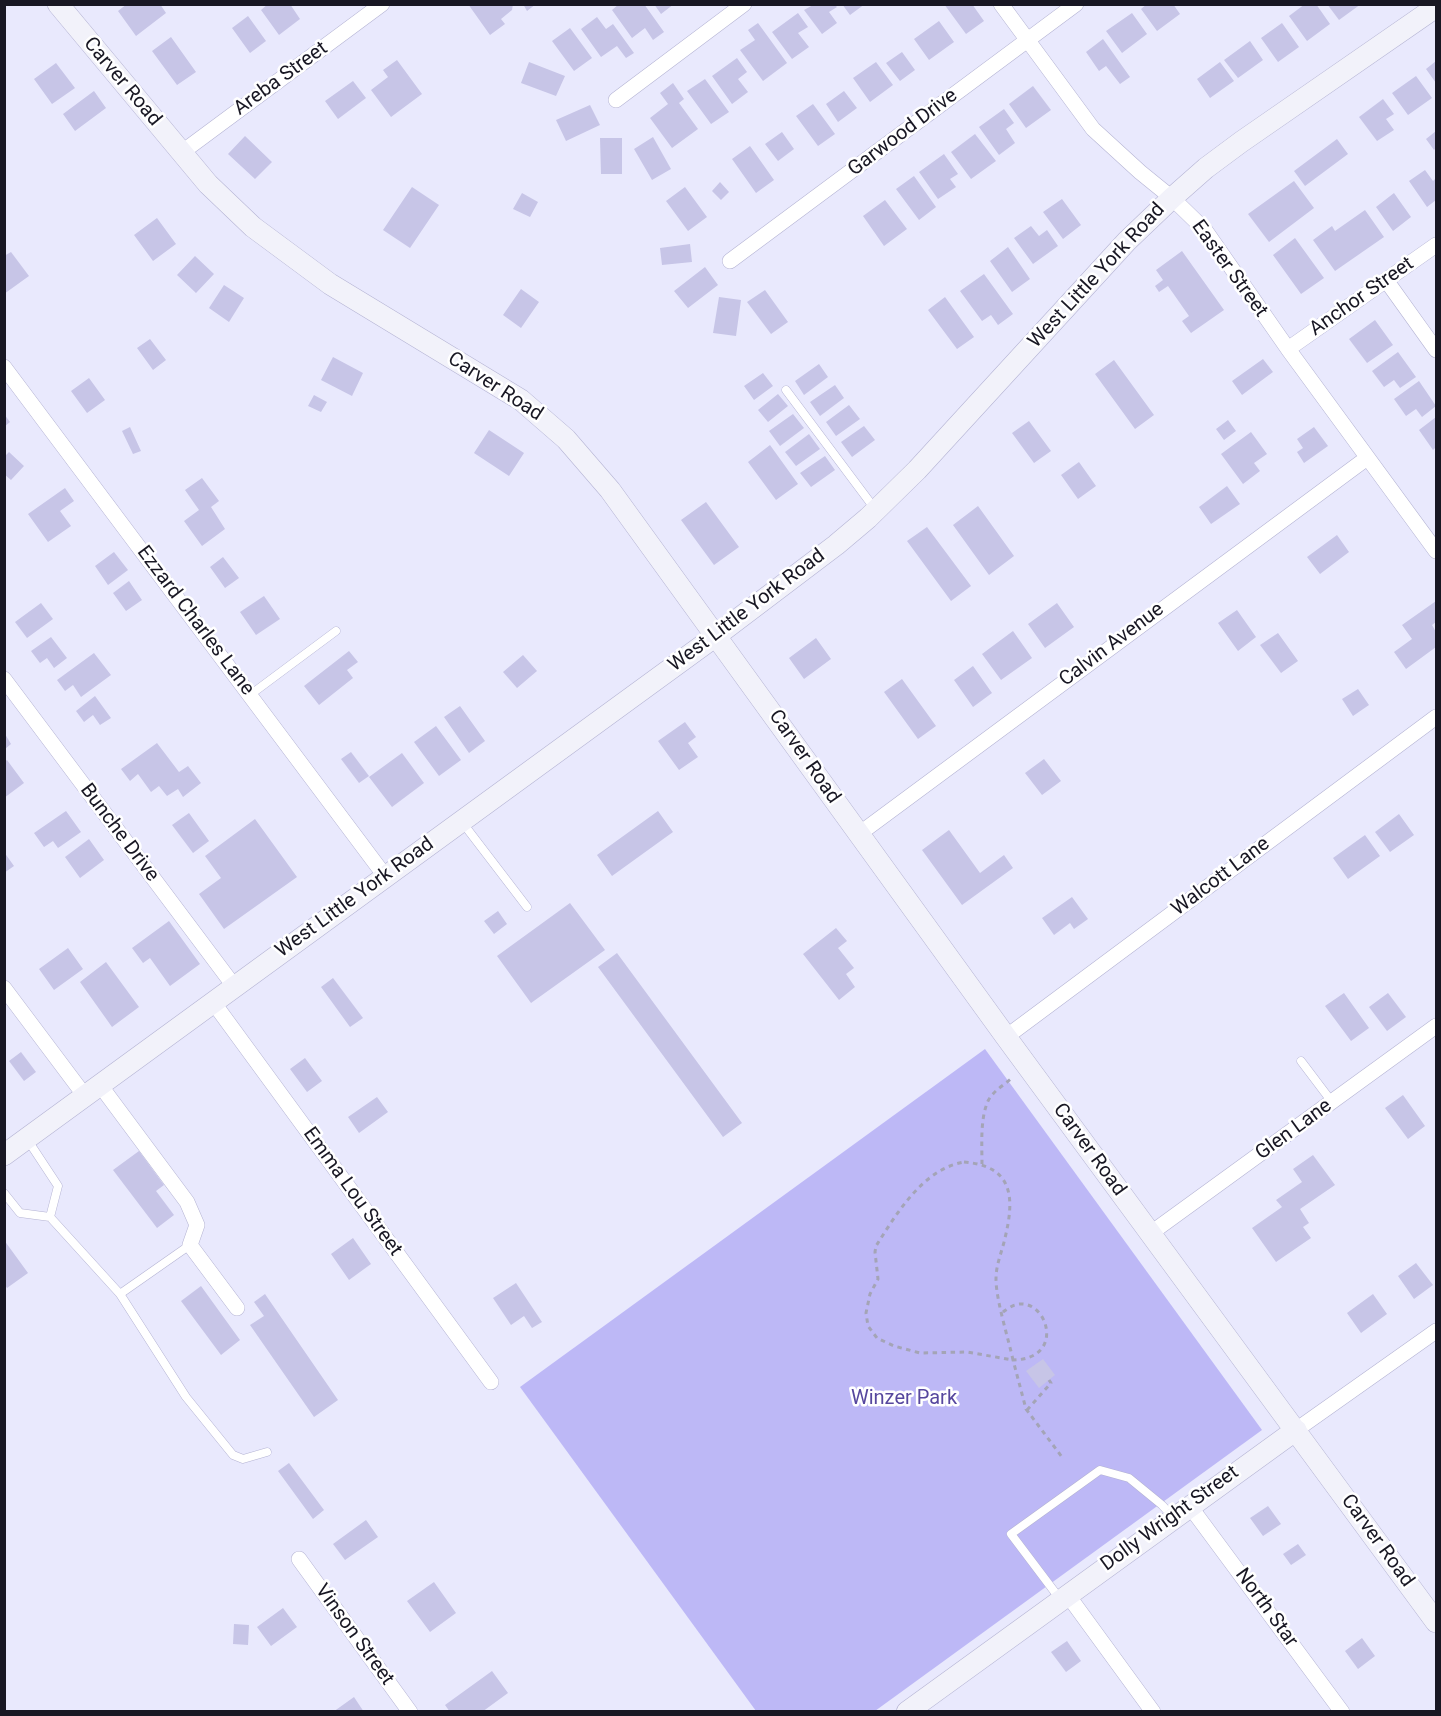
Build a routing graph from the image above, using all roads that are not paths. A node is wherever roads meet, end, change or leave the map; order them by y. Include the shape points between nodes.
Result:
1 (58, 4) edge
2 (382, 4) edge
3 (744, 4) edge
4 (1001, 4) edge
5 (1076, 4) edge
6 (1437, 7) edge
7 (1028, 40) junction
8 (616, 100) dead end
9 (181, 153) junction
10 (1172, 198) junction
11 (1437, 245) edge
12 (730, 261) dead end
13 (1386, 280) junction
14 (1288, 349) junction
15 (1437, 350) edge
16 (4, 367) edge
17 (786, 390) dead end
18 (1367, 458) junction
19 (876, 511) junction
20 (1437, 552) edge
21 (336, 631) dead end
22 (717, 635) junction
23 (4, 679) edge
24 (250, 694) junction
25 (1437, 717) edge
26 (461, 821) junction
27 (859, 834) junction
28 (385, 876) junction
29 (527, 907) dead end
30 (234, 986) junction
31 (4, 988) edge
32 (213, 1002) junction
33 (1437, 1026) edge
34 (1006, 1037) junction
35 (1301, 1061) dead end
36 (93, 1090) junction
37 (1332, 1102) junction
38 (27, 1139) junction
39 (4, 1155) edge
40 (4, 1193) edge
41 (50, 1217) junction
42 (1151, 1233) junction
43 (190, 1245) junction
44 (120, 1294) junction
45 (237, 1308) dead end
46 (1437, 1331) edge
47 (491, 1382) dead end
48 (1296, 1430) junction
49 (267, 1452) dead end
50 (1181, 1511) junction
51 (299, 1559) dead end
52 (1063, 1597) junction
53 (1437, 1622) edge
54 (410, 1712) edge
55 (907, 1712) edge
56 (1153, 1712) edge
57 (1342, 1712) edge

1 - 9 street, Carver Road
2 - 9 street, Areba Street
3 - 8 street
4 - 7 street, Easter Street
5 - 7 street, Garwood Drive
6 - 10 street, West Little York Road via 1206,168
7 - 10 street, Easter Street via 1093,129
7 - 12 street, Garwood Drive
9 - 22 street, Carver Road via 253,227 303,265 521,400 545,419 605,483
10 - 14 street, Easter Street via 1205,230
10 - 19 street, West Little York Road via 1127,241
11 - 13 street, Anchor Street
13 - 14 street, Anchor Street
13 - 15 street
14 - 18 street, Easter Street
16 - 24 street, Ezzard Charles Lane
17 - 19 lane
18 - 20 street, Easter Street
18 - 27 street, Calvin Avenue
19 - 22 street, West Little York Road
21 - 24 lane
22 - 26 street, West Little York Road
22 - 27 street, Carver Road
23 - 30 street, Bunche Drive
24 - 28 street, Ezzard Charles Lane
25 - 34 street, Walcott Lane
26 - 28 street, West Little York Road
26 - 29 lane
27 - 34 street, Carver Road
28 - 30 street, West Little York Road
30 - 32 street, West Little York Road
31 - 36 street
32 - 36 street, West Little York Road
32 - 47 street, Emma Lou Street
33 - 37 street, Glen Lane
34 - 42 street, Carver Road
35 - 37 lane
36 - 38 street, West Little York Road
36 - 43 street via 187,1202 197,1225
37 - 42 street, Glen Lane
38 - 39 street, West Little York Road
38 - 41 lane via 58,1186
40 - 41 lane via 20,1213
41 - 44 lane
42 - 48 street, Carver Road
43 - 44 lane
43 - 45 street
44 - 49 lane via 186,1397 233,1455 243,1459
46 - 48 street, Dolly Wright Street
48 - 50 street, Dolly Wright Street
48 - 53 street, Carver Road
50 - 52 street, Dolly Wright Street
50 - 52 lane via 1162,1505 1129,1478 1100,1470 1011,1534
50 - 57 street, North Star
51 - 54 street, Vinson Street
52 - 55 street, Dolly Wright Street
52 - 56 street

